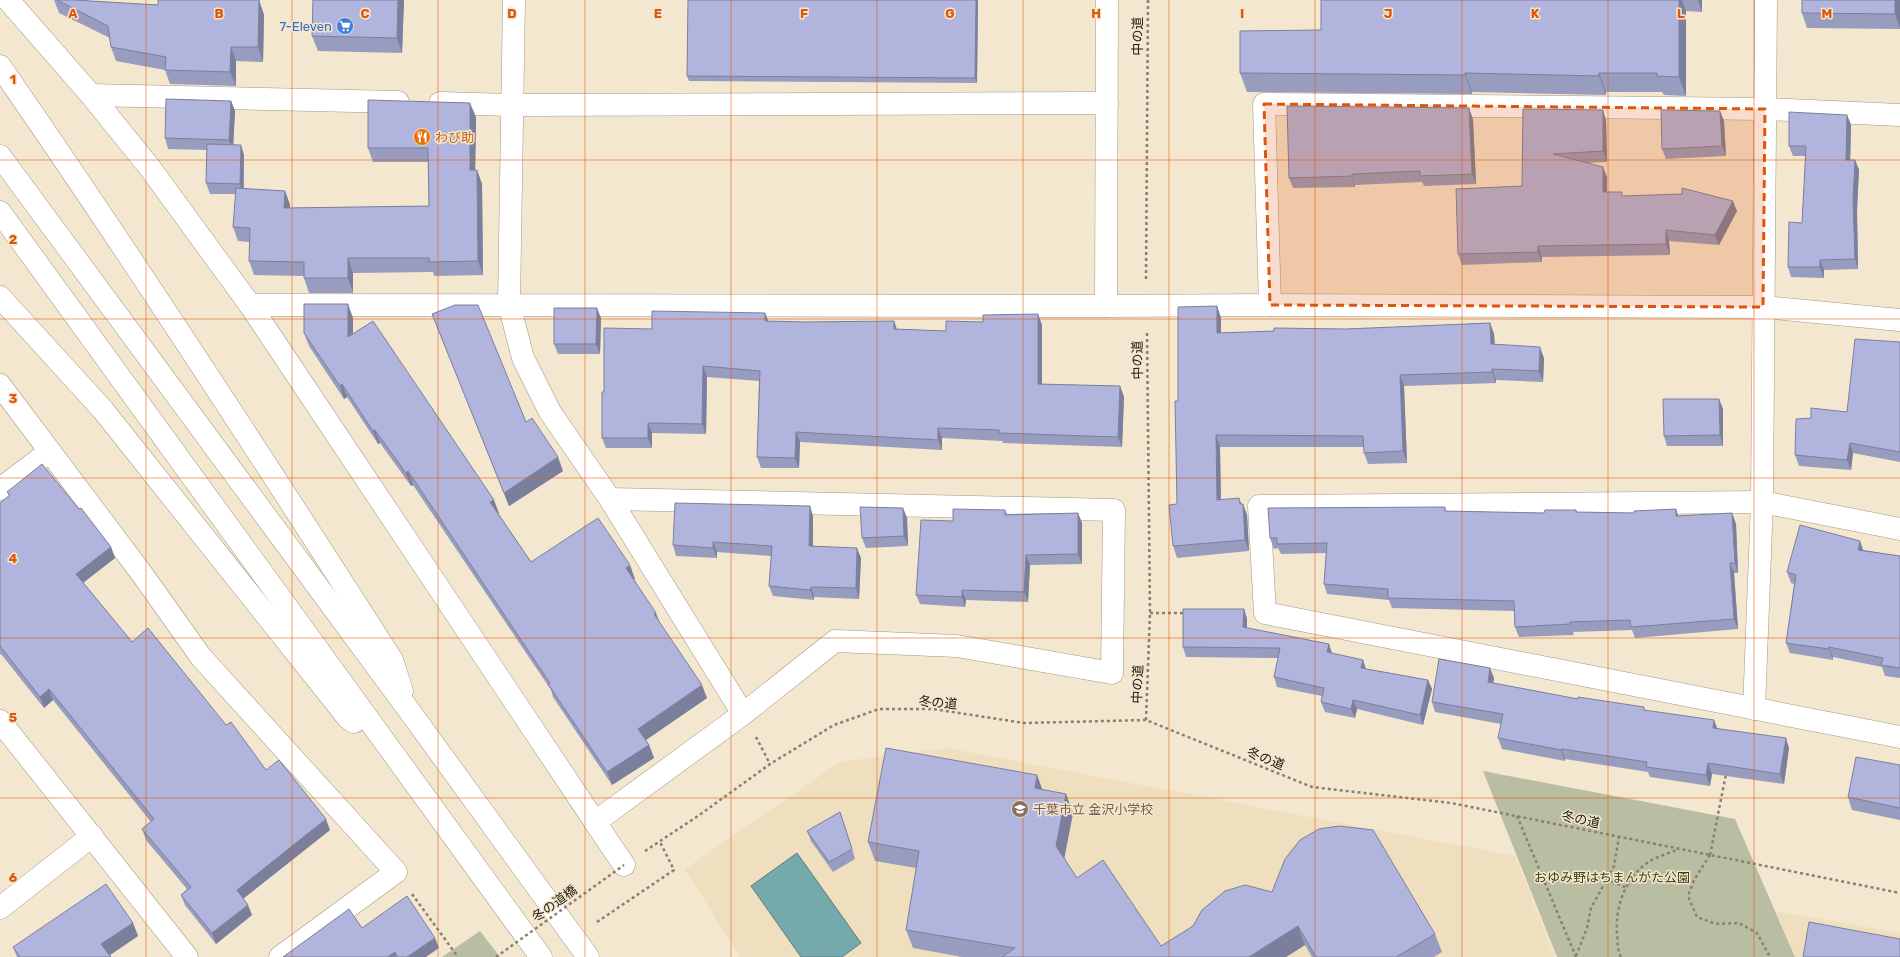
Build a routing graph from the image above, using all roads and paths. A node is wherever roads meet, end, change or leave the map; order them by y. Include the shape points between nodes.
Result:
1 (8, 0) edge
2 (514, 0) edge
3 (1107, 0) edge
4 (1148, 0) edge
5 (1766, 0) edge
6 (0, 66) edge
7 (91, 95) junction
8 (1107, 103) junction
9 (512, 105) junction
10 (1765, 109) junction
11 (1900, 115) edge
12 (0, 156) edge
13 (0, 212) edge
14 (0, 297) edge
15 (509, 304) junction
16 (250, 305) junction
17 (1270, 305) junction
18 (1106, 306) junction
19 (1146, 306) junction
20 (1763, 307) junction
21 (1900, 320) edge
22 (0, 385) edge
23 (49, 452) junction
24 (0, 490) edge
25 (610, 499) junction
26 (1762, 502) junction
27 (1900, 529) edge
28 (1150, 613) junction
29 (1188, 613) edge
30 (408, 709) junction
31 (1754, 709) junction
32 (743, 714) junction
33 (1146, 720) junction
34 (0, 721) edge
35 (1900, 737) edge
36 (383, 742) junction
37 (1727, 769) edge
38 (1517, 816) junction
39 (595, 822) junction
40 (92, 836) junction
41 (1619, 837) junction
42 (1679, 849) junction
43 (1710, 855) junction
44 (624, 864) joint
45 (396, 872) junction
46 (1606, 879) junction
47 (1627, 888) junction
48 (1900, 892) edge
49 (0, 908) edge
50 (593, 924) dead end
51 (187, 957) edge
52 (280, 957) edge
53 (458, 957) edge
54 (496, 957) edge
55 (541, 957) edge
56 (588, 957) edge
57 (1576, 957) edge
58 (1621, 957) edge
59 (1770, 957) edge

1 - 7 street
2 - 9 street
3 - 8 street
4 - 19 path, 中の道
5 - 10 street
6 - 30 street via 125,248 392,660
7 - 9 street
7 - 16 street via 150,168
8 - 9 street
8 - 18 street
9 - 15 street
10 - 11 street
10 - 17 street via 1264,104
10 - 20 street
12 - 30 street
13 - 36 street
14 - 36 street via 103,410 348,718
15 - 16 street
15 - 18 street
15 - 25 street via 523,358 550,412
16 - 39 street
17 - 19 street
17 - 20 street
18 - 19 street
19 - 28 path, 中の道
20 - 21 street
20 - 26 street
22 - 23 street
23 - 24 street
23 - 45 street via 201,657
25 - 32 street
25 - 32 street via 1114,510 1112,674 957,646 835,641
26 - 27 street
26 - 31 street
26 - 31 street via 1259,506 1265,613
28 - 29 path
28 - 33 path, 中の道
30 - 56 street
31 - 35 street
32 - 39 street
33 - 38 path, 冬の道 via 1312,787 1451,803
33 - 50 path, 冬の道 via 1024,723 933,709 879,709 834,725 770,764 660,842 674,870
34 - 40 street
36 - 55 street
37 - 43 path
38 - 41 path, 冬の道
38 - 57 path
39 - 44 street
40 - 49 street
40 - 51 street
41 - 42 path, 冬の道
41 - 46 path via 1614,866
42 - 43 path, 冬の道
42 - 47 path via 1650,861 1633,876
43 - 48 path, 冬の道
43 - 59 path via 1694,880 1688,896 1697,917 1716,924 1739,924 1757,933
44 - 54 path, 冬の道橋, bridge
45 - 52 street
45 - 53 path
46 - 47 path
46 - 57 path via 1591,908
47 - 58 path via 1620,900 1616,926

